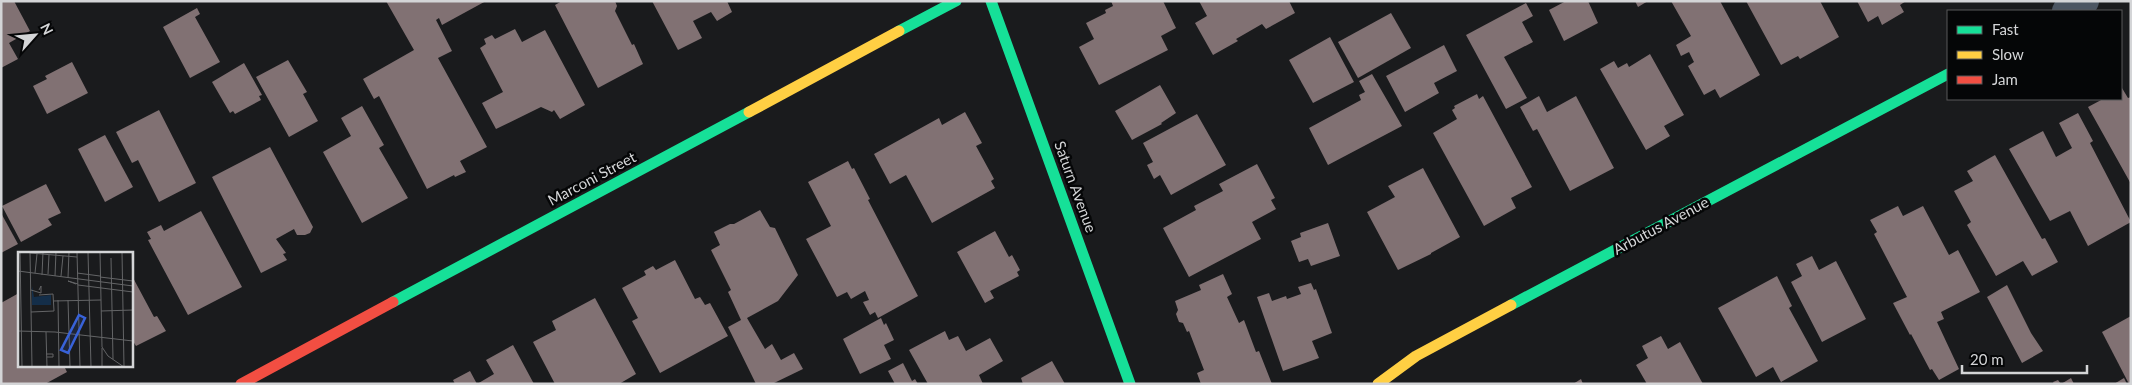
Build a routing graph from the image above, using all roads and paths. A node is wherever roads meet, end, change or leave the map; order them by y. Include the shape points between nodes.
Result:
1 (956, 1) edge
2 (990, 1) edge
3 (2085, 1) edge
4 (2068, 10) edge
5 (1947, 75) edge
6 (241, 384) edge
7 (1130, 384) edge
8 (1378, 384) edge

1 - 6 street, Marconi Street
2 - 7 street, Saturn Avenue
3 - 4 street
5 - 8 street, Arbutus Avenue via 1416,356

